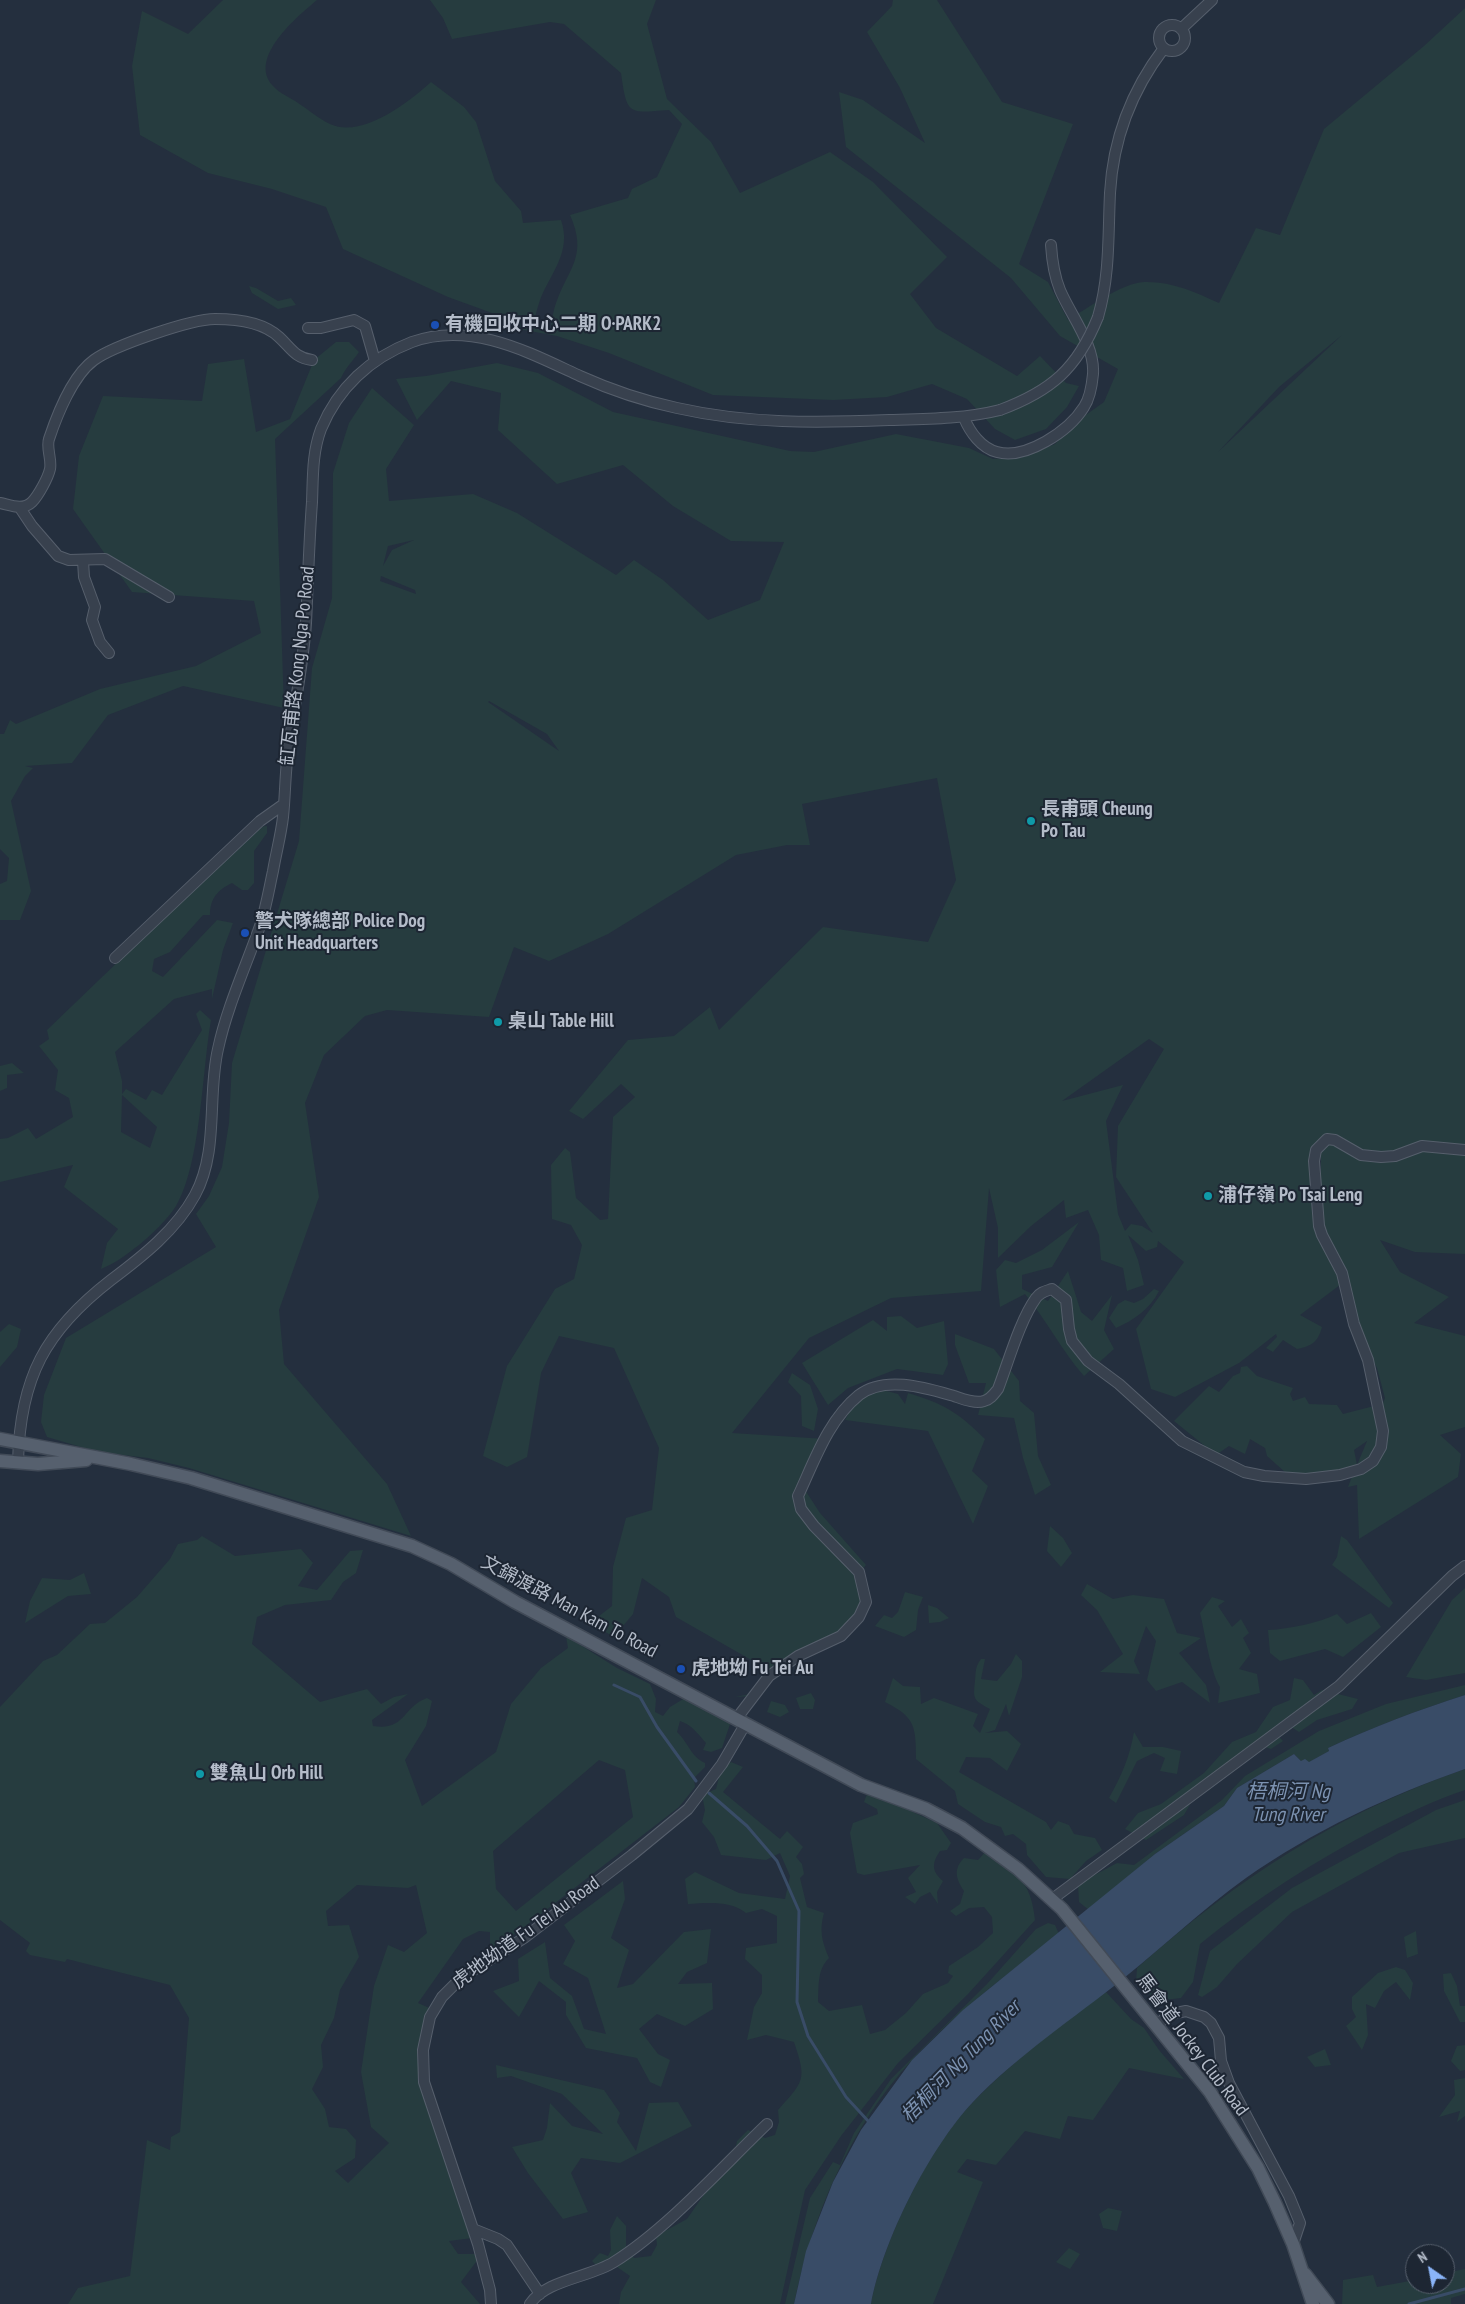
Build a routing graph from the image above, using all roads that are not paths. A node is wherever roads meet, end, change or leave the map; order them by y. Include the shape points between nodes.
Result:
1 (1212, 0) edge
2 (1181, 29) junction
3 (1164, 48) junction
4 (1051, 245) dead end
5 (308, 328) dead end
6 (312, 360) dead end
7 (375, 361) junction
8 (964, 418) junction
9 (0, 502) edge
10 (20, 508) junction
11 (83, 561) junction
12 (169, 598) dead end
13 (109, 653) dead end
14 (284, 804) junction
15 (115, 958) dead end
16 (1465, 1150) edge
17 (0, 1439) edge
18 (18, 1443) junction
19 (101, 1459) junction
20 (0, 1461) edge
21 (18, 1462) junction
22 (1465, 1566) edge
23 (742, 1721) junction
24 (1051, 1900) junction
25 (1062, 1909) joint
26 (1156, 2025) junction
27 (767, 2124) dead end
28 (473, 2230) junction
29 (1293, 2244) junction
30 (1300, 2268) junction
31 (540, 2294) junction
32 (491, 2304) edge
33 (530, 2304) edge
34 (1313, 2304) edge
35 (1328, 2304) edge

1 - 2 street
2 - 3 street via 1185,38 1182,45 1172,51
2 - 3 street, 缸瓦甫路 Kong Nga Po Road via 1172,25 1161,31 1159,39
3 - 8 street, 缸瓦甫路 Kong Nga Po Road, bridge via 1134,96 1118,141 1110,192 1106,284 1098,317 1080,354 1058,380 1025,401
4 - 8 street via 1060,290 1093,364 1090,391 1084,407 1055,437 1023,451 1005,454 982,445
5 - 7 street via 354,320 365,326
6 - 10 street via 294,354 279,336 256,324 213,319 185,323 93,360 62,406 48,442 50,469 32,503
7 - 8 street, 缸瓦甫路 Kong Nga Po Road via 396,349 428,338 476,336 535,354 625,393 684,410 730,418 814,423
7 - 14 street, 缸瓦甫路 Kong Nga Po Road via 346,386 336,400 315,450 305,635
9 - 10 street
10 - 11 street via 58,556
11 - 12 street via 105,559
11 - 13 street via 84,577 95,608 92,620 100,642
14 - 15 street via 260,821
14 - 18 street, 缸瓦甫路 Kong Nga Po Road via 263,919 217,1051 204,1175 196,1194 163,1237 91,1296 54,1335 32,1375
16 - 23 street, 虎地坳道 Fu Tei Au Road via 1422,1146 1396,1156 1381,1157 1361,1155 1334,1140 1327,1140 1316,1150 1319,1226 1342,1273 1354,1324 1368,1360 1383,1431 1381,1448 1373,1462 1340,1475 1306,1479 1264,1476 1244,1472 1182,1441 1119,1384 1088,1361 1072,1340 1066,1300 1052,1290 1043,1292 1036,1297 1026,1316 998,1389 991,1398 983,1402 972,1401 913,1386 880,1386 858,1396 835,1421 798,1496 801,1508 814,1526 859,1572 866,1602 859,1617 841,1636 798,1656 769,1676
17 - 18 main road, 文錦渡路 Man Kam To Road
18 - 19 main road, 文錦渡路 Man Kam To Road
18 - 21 street, 缸瓦甫路 Kong Nga Po Road
19 - 21 main road, 文錦渡路 Man Kam To Road via 38,1464
19 - 23 main road, 文錦渡路 Man Kam To Road via 192,1478 406,1543 451,1564 515,1602
20 - 21 main road, 文錦渡路 Man Kam To Road
22 - 24 street via 1339,1686
23 - 24 main road, 文錦渡路 Man Kam To Road via 861,1785 926,1809 962,1828 1018,1869
23 - 28 street, 虎地坳道 Fu Tei Au Road via 722,1764 696,1800 676,1820 524,1938 461,1978 436,2005 425,2034 424,2082
24 - 25 main road, 文錦渡路 Man Kam To Road
25 - 26 main road, 馬會道 Jockey Club Road
26 - 29 main road, 馬會道 Jockey Club Road via 1210,2092 1258,2168
26 - 29 street via 1171,2014 1186,2011 1204,2016 1211,2023 1219,2038 1221,2061 1229,2083 1300,2222
27 - 31 street via 629,2253
28 - 31 street via 507,2245
28 - 32 street, 虎地坳道 Fu Tei Au Road via 488,2278
29 - 30 main road, 馬會道 Jockey Club Road
30 - 34 main road, 馬會道 Jockey Club Road
30 - 35 main road, 馬會道 Jockey Club Road
31 - 33 street

